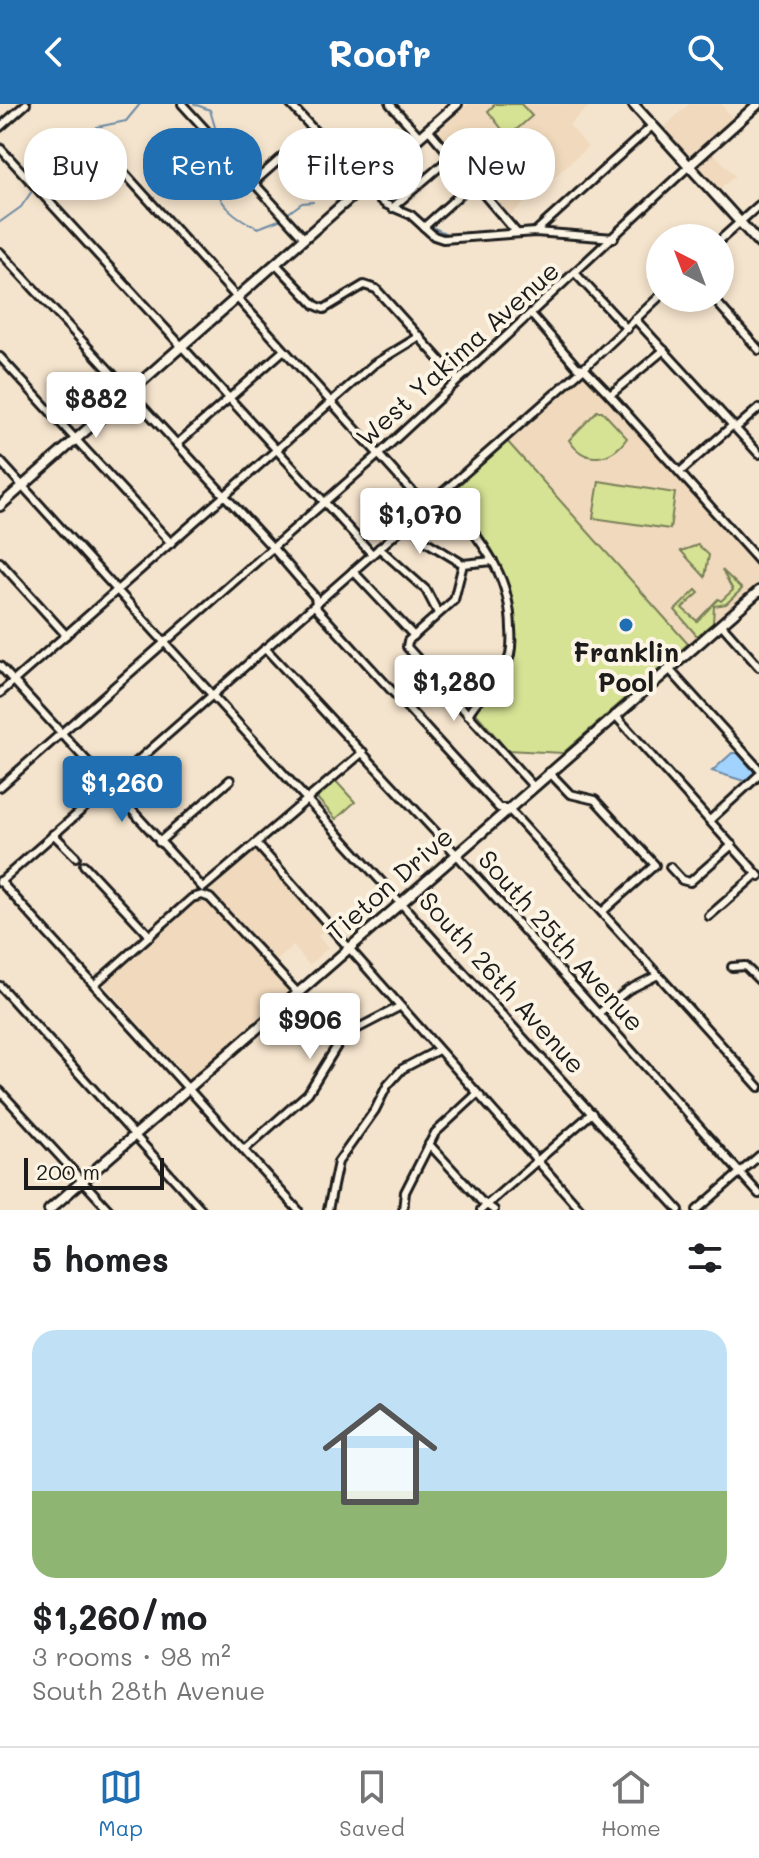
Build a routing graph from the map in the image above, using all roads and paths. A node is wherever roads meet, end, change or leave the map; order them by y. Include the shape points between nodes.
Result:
1 (26, 104) edge
2 (182, 104) edge
3 (290, 104) edge
4 (390, 104) edge
5 (457, 104) edge
6 (633, 104) edge
7 (758, 105) edge
8 (652, 126) junction
9 (0, 127) edge
10 (204, 128) edge
11 (311, 128) edge
12 (412, 128) edge
13 (428, 129) junction
14 (423, 134) edge
15 (439, 142) edge
16 (0, 148) edge
17 (278, 161) edge
18 (689, 166) junction
19 (439, 168) edge
20 (262, 175) edge
21 (127, 176) edge
22 (262, 191) edge
23 (347, 200) edge
24 (386, 200) edge
25 (454, 200) edge
26 (489, 200) edge
27 (759, 205) edge
28 (395, 206) junction
29 (740, 222) junction
30 (424, 227) junction
31 (734, 227) edge
32 (516, 232) junction
33 (535, 232) junction
34 (304, 238) junction
35 (614, 238) junction
36 (759, 243) edge
37 (0, 252) edge
38 (276, 264) junction
39 (576, 274) junction
40 (235, 298) junction
41 (646, 309) edge
42 (725, 312) edge
43 (531, 314) junction
44 (635, 319) junction
45 (627, 329) junction
46 (420, 336) junction
47 (182, 346) junction
48 (664, 350) junction
49 (759, 350) edge
50 (283, 351) junction
51 (0, 357) edge
52 (584, 368) junction
53 (457, 379) junction
54 (129, 392) junction
55 (610, 395) junction
56 (230, 398) junction
57 (329, 403) junction
58 (759, 408) edge
59 (734, 426) junction
60 (75, 440) junction
61 (177, 444) junction
62 (278, 450) junction
63 (759, 454) edge
64 (377, 456) junction
65 (0, 461) edge
66 (680, 472) junction
67 (23, 486) junction
68 (443, 492) junction
69 (225, 496) junction
70 (324, 501) junction
71 (0, 506) edge
72 (426, 507) junction
73 (411, 520) junction
74 (171, 543) junction
75 (272, 547) junction
76 (379, 548) junction
77 (372, 554) junction
78 (493, 561) junction
79 (759, 561) edge
80 (0, 562) edge
81 (463, 564) junction
82 (353, 571) junction
83 (117, 590) junction
84 (759, 591) edge
85 (317, 602) junction
86 (438, 613) junction
87 (721, 624) junction
88 (66, 635) junction
89 (414, 636) junction
90 (164, 644) junction
91 (265, 648) junction
92 (0, 666) edge
93 (759, 667) edge
94 (669, 669) junction
95 (14, 681) junction
96 (0, 693) edge
97 (211, 696) junction
98 (468, 715) junction
99 (615, 715) junction
100 (61, 734) junction
101 (363, 752) junction
102 (759, 769) edge
103 (549, 772) junction
104 (759, 775) edge
105 (230, 780) dead end
106 (107, 786) junction
107 (533, 786) junction
108 (0, 787) edge
109 (309, 798) junction
110 (507, 808) junction
111 (710, 820) junction
112 (53, 834) junction
113 (159, 842) junction
114 (256, 843) junction
115 (732, 845) junction
116 (456, 854) junction
117 (76, 857) dead end
118 (84, 865) dead end
119 (670, 867) dead end
120 (758, 875) edge
121 (0, 882) edge
122 (203, 891) junction
123 (402, 901) junction
124 (602, 912) junction
125 (709, 916) dead end
126 (150, 936) junction
127 (348, 948) junction
128 (732, 967) dead end
129 (658, 975) junction
130 (759, 980) edge
131 (95, 984) junction
132 (0, 986) edge
133 (296, 991) junction
134 (399, 1007) junction
135 (599, 1013) junction
136 (438, 1050) junction
137 (759, 1087) edge
138 (188, 1088) junction
139 (0, 1091) edge
140 (477, 1094) junction
141 (592, 1113) junction
142 (134, 1134) junction
143 (429, 1144) junction
144 (244, 1150) junction
145 (759, 1156) edge
146 (537, 1161) junction
147 (740, 1172) junction
148 (82, 1181) junction
149 (759, 1194) edge
150 (488, 1203) junction
151 (49, 1210) edge
152 (109, 1210) edge
153 (202, 1210) edge
154 (298, 1210) edge
155 (328, 1210) edge
156 (403, 1210) edge
157 (481, 1210) edge
158 (494, 1210) edge
159 (581, 1210) edge
160 (679, 1210) edge
161 (697, 1210) edge

1 - 9 street
2 - 10 street
3 - 11 street
4 - 12 street
5 - 13 main road
6 - 8 main road
7 - 18 main road, West Yakima Avenue
8 - 18 main road
8 - 33 street
13 - 14 main road
13 - 15 street
16 - 47 street
17 - 20 street
18 - 29 main road
18 - 35 street, West Yakima Avenue
19 - 28 street
21 - 40 street
22 - 34 street
23 - 34 main road
24 - 28 street
25 - 30 street
26 - 32 street
27 - 29 street
28 - 30 street
29 - 31 street
29 - 36 main road
30 - 32 street via 443,239
32 - 33 street
33 - 35 street
34 - 38 main road
35 - 39 street, West Yakima Avenue
37 - 54 street
38 - 40 main road
38 - 46 street via 324,309 364,285 376,289
39 - 43 street, West Yakima Avenue
39 - 45 street
40 - 47 main road
40 - 50 street
41 - 44 street
42 - 49 street
43 - 52 street via 577,367
43 - 53 street, West Yakima Avenue
44 - 45 street
44 - 48 street
45 - 52 street
46 - 53 street
46 - 57 street via 389,353
47 - 54 main road
47 - 56 street
48 - 55 street
48 - 59 street
50 - 56 street
50 - 57 street
51 - 60 street
52 - 55 street
52 - 68 street
53 - 64 street, West Yakima Avenue
54 - 60 main road
54 - 61 street
55 - 66 street
56 - 61 street
56 - 62 street
57 - 62 street
57 - 64 street
58 - 59 street
59 - 63 street
59 - 66 street
60 - 67 main road
60 - 74 street
61 - 69 street
62 - 69 street
62 - 70 street
64 - 70 street, West Yakima Avenue
64 - 72 street
65 - 67 street, South 26th Avenue
66 - 79 street
67 - 71 main road
67 - 83 street, South 26th Avenue
68 - 72 street
68 - 78 street
69 - 74 street
69 - 75 street
70 - 75 street, West Yakima Avenue
70 - 77 street
72 - 73 street
73 - 76 street
73 - 81 street via 425,541
74 - 83 street
75 - 85 street
75 - 90 street, West Yakima Avenue
76 - 77 street
76 - 86 street via 426,590
77 - 82 street
78 - 81 street
78 - 98 street via 505,581 512,644 502,674
80 - 88 street
81 - 86 street via 454,600
82 - 85 street
82 - 89 street
83 - 88 street
83 - 90 street, South 26th Avenue
84 - 87 main road, Tieton Drive
85 - 91 street
85 - 110 street via 317,609 499,808
86 - 89 street
87 - 93 street
87 - 94 main road, Tieton Drive
88 - 95 street
89 - 98 street via 407,643
90 - 97 street, South 26th Avenue
90 - 100 street, West Yakima Avenue
91 - 97 street
91 - 101 street, South 25th Avenue
92 - 95 street
94 - 99 main road, Tieton Drive
94 - 102 street
95 - 96 street
95 - 100 street
97 - 106 street
97 - 109 street, South 26th Avenue
98 - 107 street
99 - 103 main road, Tieton Drive
99 - 111 street
100 - 106 street
100 - 108 street, West Yakima Avenue
101 - 109 street
101 - 116 street, South 25th Avenue
103 - 107 main road, Tieton Drive
103 - 124 street via 570,794 595,800 655,865
104 - 111 street
105 - 113 street
106 - 112 street
106 - 113 street
107 - 110 main road, Tieton Drive
109 - 114 street
109 - 123 street, South 26th Avenue
110 - 116 main road, Tieton Drive
110 - 124 street
111 - 115 street
112 - 117 street
112 - 121 street
113 - 122 street
114 - 122 street
114 - 127 street
115 - 119 street via 690,882
115 - 120 street
116 - 123 main road, Tieton Drive
116 - 135 street, South 25th Avenue
118 - 126 street
120 - 125 street
121 - 131 street
122 - 126 street
122 - 133 street
123 - 127 main road, Tieton Drive
123 - 141 street, South 26th Avenue
124 - 129 street
126 - 131 street
127 - 133 main road, Tieton Drive
127 - 134 street
128 - 130 street via 745,966
129 - 135 street
129 - 137 street
131 - 138 street
132 - 142 street
133 - 138 main road, Tieton Drive
134 - 136 street
134 - 144 street via 343,1036 308,1093
135 - 147 street, South 25th Avenue
136 - 140 street
136 - 155 street via 402,1069 387,1086 338,1162
138 - 142 main road, Tieton Drive
138 - 144 street
139 - 148 street
140 - 143 street via 442,1124
140 - 146 street
141 - 146 street
141 - 160 street, South 26th Avenue
142 - 148 main road, Tieton Drive
142 - 153 street
143 - 150 street
143 - 156 street via 405,1192
144 - 154 street
145 - 147 street
146 - 150 street
146 - 159 street
147 - 149 street, South 25th Avenue
147 - 161 street
148 - 151 main road, Tieton Drive
148 - 152 street
150 - 157 street
150 - 158 street

